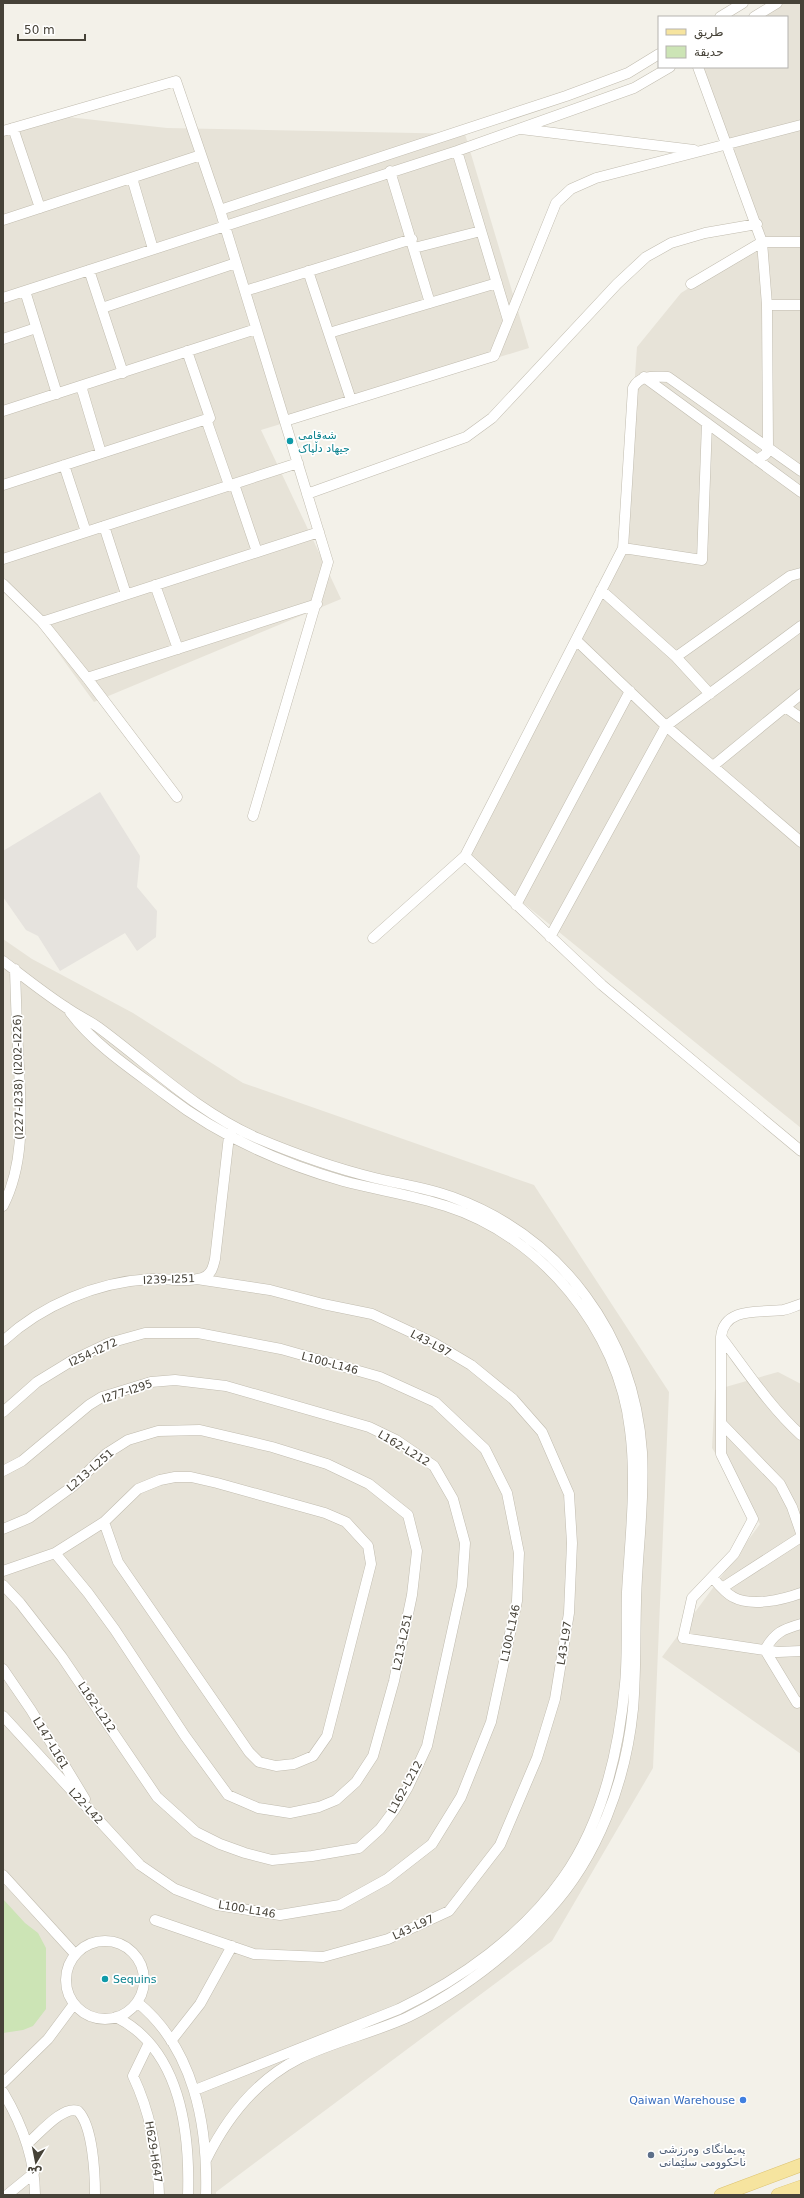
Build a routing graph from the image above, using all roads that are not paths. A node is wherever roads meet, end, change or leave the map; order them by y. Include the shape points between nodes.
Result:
1 (743, 3) edge
2 (777, 3) edge
3 (722, 16) edge
4 (756, 16) edge
5 (658, 55) edge
6 (668, 68) edge
7 (698, 68) edge
8 (628, 73) junction
9 (634, 88) junction
10 (801, 125) edge
11 (14, 128) junction
12 (517, 129) junction
13 (3, 131) edge
14 (726, 144) junction
15 (457, 151) junction
16 (700, 151) junction
17 (201, 155) junction
18 (390, 171) junction
19 (132, 178) junction
20 (40, 208) junction
21 (220, 210) junction
22 (3, 220) edge
23 (757, 224) junction
24 (224, 225) junction
25 (481, 231) junction
26 (762, 242) junction
27 (801, 242) edge
28 (413, 244) junction
29 (153, 249) junction
30 (236, 263) junction
31 (89, 270) junction
32 (308, 271) junction
33 (497, 283) junction
34 (691, 284) dead end
35 (25, 291) junction
36 (245, 292) junction
37 (3, 298) edge
38 (430, 303) junction
39 (767, 305) junction
40 (801, 305) edge
41 (102, 308) junction
42 (508, 320) junction
43 (36, 328) junction
44 (256, 329) junction
45 (329, 333) junction
46 (3, 338) edge
47 (187, 351) junction
48 (123, 373) junction
49 (644, 377) junction
50 (81, 386) junction
51 (57, 394) junction
52 (351, 400) junction
53 (3, 411) edge
54 (206, 419) junction
55 (285, 421) junction
56 (706, 423) junction
57 (768, 447) junction
58 (101, 453) junction
59 (757, 460) junction
60 (298, 463) junction
61 (64, 465) junction
62 (801, 472) edge
63 (3, 485) edge
64 (232, 485) junction
65 (801, 492) edge
66 (307, 494) junction
67 (104, 526) junction
68 (86, 532) junction
69 (319, 532) junction
70 (624, 548) junction
71 (257, 552) junction
72 (3, 559) edge
73 (801, 573) edge
74 (3, 584) edge
75 (154, 585) junction
76 (601, 590) junction
77 (126, 594) junction
78 (317, 604) junction
79 (42, 622) junction
80 (800, 628) edge
81 (577, 641) junction
82 (178, 649) junction
83 (676, 657) junction
84 (87, 678) junction
85 (630, 691) junction
86 (710, 694) junction
87 (801, 694) edge
88 (785, 707) junction
89 (801, 718) edge
90 (666, 726) junction
91 (713, 766) junction
92 (177, 797) dead end
93 (253, 816) dead end
94 (801, 842) edge
95 (465, 856) junction
96 (516, 905) junction
97 (550, 937) junction
98 (373, 938) dead end
99 (3, 961) edge
100 (14, 969) junction
101 (231, 1131) junction
102 (801, 1150) edge
103 (3, 1206) edge
104 (197, 1279) junction
105 (801, 1304) edge
106 (198, 1333) joint
107 (721, 1337) junction
108 (3, 1341) edge
109 (226, 1386) joint
110 (3, 1412) edge
111 (721, 1423) junction
112 (801, 1435) edge
113 (3, 1471) edge
114 (636, 1516) junction
115 (104, 1522) junction
116 (3, 1529) edge
117 (801, 1533) edge
118 (801, 1537) edge
119 (55, 1553) junction
120 (3, 1571) edge
121 (712, 1577) junction
122 (3, 1585) edge
123 (722, 1588) junction
124 (801, 1593) edge
125 (801, 1624) edge
126 (765, 1650) junction
127 (801, 1651) edge
128 (3, 1669) edge
129 (801, 1702) edge
130 (3, 1716) edge
131 (97, 1818) junction
132 (3, 1875) edge
133 (175, 1889) joint
134 (155, 1920) dead end
135 (232, 1946) junction
136 (75, 1954) junction
137 (137, 2002) junction
138 (74, 2004) junction
139 (116, 2017) junction
140 (365, 2022) junction
141 (369, 2032) junction
142 (171, 2041) junction
143 (149, 2043) junction
144 (3, 2083) edge
145 (195, 2090) junction
146 (3, 2092) edge
147 (28, 2143) junction
148 (206, 2160) junction
149 (801, 2165) edge
150 (34, 2173) junction
151 (801, 2187) edge
152 (7, 2195) edge
153 (35, 2195) edge
154 (95, 2195) edge
155 (159, 2195) edge
156 (188, 2195) edge
157 (206, 2195) edge
158 (721, 2195) edge
159 (778, 2195) edge

1 - 3 street
2 - 4 street
5 - 8 street
6 - 9 street
7 - 14 street
8 - 9 street
8 - 21 street via 486,124
9 - 12 street
10 - 14 street
11 - 13 street
11 - 17 street via 176,81
11 - 20 street
12 - 15 street
12 - 16 street
14 - 16 street
14 - 23 street
15 - 18 street
15 - 25 street
16 - 42 street via 596,178 572,189 556,203
17 - 19 street
17 - 21 street
18 - 24 street
18 - 28 street
19 - 20 street
19 - 29 street
20 - 22 street
21 - 24 street
23 - 26 street
23 - 66 street via 706,233 671,243 646,257 617,284 492,418 466,437
24 - 29 street
24 - 30 street
25 - 28 street
25 - 33 street
26 - 27 street
26 - 34 street
26 - 39 street
28 - 32 street
28 - 38 street
29 - 31 street
30 - 36 street
30 - 41 street
31 - 35 street
31 - 41 street
32 - 36 street
32 - 45 street
33 - 38 street
33 - 42 street
35 - 37 street
35 - 43 street
36 - 44 street
38 - 45 street
39 - 40 street
39 - 57 street
41 - 48 street
42 - 52 street via 494,356
43 - 46 street
43 - 51 street
44 - 47 street
44 - 55 street
45 - 52 street
47 - 48 street
47 - 54 street via 210,418
48 - 50 street
49 - 56 street
49 - 57 street via 668,377
49 - 70 street via 633,388
50 - 51 street
50 - 58 street
51 - 53 street
52 - 55 street
54 - 58 street
54 - 64 street
55 - 60 street
56 - 59 street
56 - 70 street via 702,560
57 - 59 street via 766,454
57 - 62 street
58 - 61 street
59 - 65 street
60 - 64 street
60 - 66 street
61 - 63 street
61 - 68 street
64 - 67 street
64 - 71 street
66 - 69 street
67 - 68 street
67 - 77 street
68 - 72 street
69 - 71 street
69 - 78 street via 328,562
70 - 76 street
71 - 75 street
73 - 83 street via 790,576
74 - 79 street
75 - 77 street
75 - 82 street
76 - 81 street
76 - 83 street
77 - 79 street
78 - 82 street
78 - 93 street
79 - 84 street
80 - 86 street
81 - 85 street
81 - 95 street
82 - 84 street
83 - 86 street
84 - 92 street
85 - 90 street
85 - 96 street
86 - 90 street
87 - 88 street
88 - 89 street
88 - 91 street
90 - 91 street
90 - 97 street
91 - 94 street
95 - 96 street
95 - 98 street
96 - 97 street
97 - 102 street via 602,985
99 - 100 street
100 - 101 street via 68,1008 91,1036 144,1079 183,1108
100 - 103 street, (I227-I238) (I202-I226) via 20,1134 15,1173
101 - 104 street, I239-I251 via 216,1259 211,1271
101 - 114 street via 261,1151 323,1175 464,1212 510,1237 547,1268 570,1293 592,1324 615,1369 630,1426
104 - 108 street, I239-I251 via 134,1280 88,1292 42,1312 25,1322
104 - 135 street, L43-L97 via 270,1290 372,1314 434,1343 471,1365 513,1399 542,1432 569,1494 572,1543 568,1613 555,1699 537,1758 500,1844 449,1911 388,1939 323,1957 254,1954
105 - 107 street via 784,1310 749,1312 731,1318 722,1329
106 - 110 street, I254-I272 via 145,1333 109,1343 37,1382
106 - 133 street, L100-L146 via 281,1349 380,1377 435,1402 485,1449 508,1493 519,1553 517,1593 491,1722 461,1797 432,1844 387,1879 340,1905 295,1913 280,1915 217,1905
107 - 111 street
107 - 112 street via 770,1401
109 - 113 street, I277-I295 via 175,1380 151,1382 102,1398 89,1405 22,1461
109 - 122 street, L162-L212 via 369,1427 396,1440 434,1466 453,1499 464,1543 462,1586 427,1746 395,1809 359,1848 272,1860 220,1844 196,1832 157,1797 62,1657 20,1602
111 - 117 street via 780,1484
111 - 121 street via 721,1454 753,1519 734,1554
114 - 140 street via 627,1605 626,1664 621,1717 603,1794 581,1849 550,1895 494,1950 425,1996
114 - 141 street via 634,1688 630,1730 614,1795 587,1859 566,1891 538,1923 486,1968 420,2010
115 - 115 street via 118,1562 249,1752 259,1762 276,1766 294,1764 313,1756 327,1736 371,1564 368,1546 346,1522 325,1513 191,1477 160,1480 138,1489
115 - 119 street
116 - 119 street, L213-L251 via 36,1514 74,1486 106,1454 128,1440 158,1431 200,1430 272,1447 327,1464 369,1484 408,1515 417,1551 412,1595 394,1680 373,1756 356,1782 336,1800 319,1807 290,1813 258,1808 228,1795 110,1624
118 - 123 street
119 - 120 street
121 - 123 street
121 - 126 street via 692,1598 683,1638
123 - 124 street via 733,1597 751,1601 786,1598
125 - 126 street via 787,1628 771,1638
126 - 127 street
126 - 129 street via 797,1703
128 - 131 street, L147-L161
130 - 131 street, L22-L42
131 - 133 street, L22-L42 via 140,1865
132 - 136 street
134 - 135 street, L43-L97
135 - 142 street via 200,2004
136 - 137 street via 93,1943 109,1942 124,1946 136,1957 142,1971 144,1982
136 - 138 street via 68,1966 65,1979 67,1992
137 - 139 street via 127,2012
137 - 142 street via 145,2008
138 - 139 street via 90,2016 101,2019
138 - 144 street via 48,2039
139 - 143 street via 130,2024
140 - 141 street
140 - 145 street
141 - 148 street via 301,2058 274,2074 250,2094 233,2114
142 - 145 street via 185,2065
143 - 155 street, H629-H647 via 133,2076 143,2097 154,2136
143 - 156 street via 167,2071 179,2100 188,2156
145 - 148 street via 203,2124
146 - 147 street via 19,2120
147 - 150 street
147 - 154 street via 61,2114 71,2109 78,2111 84,2122 92,2153
148 - 157 street
149 - 158 main road
150 - 152 street
150 - 153 street
151 - 159 main road

